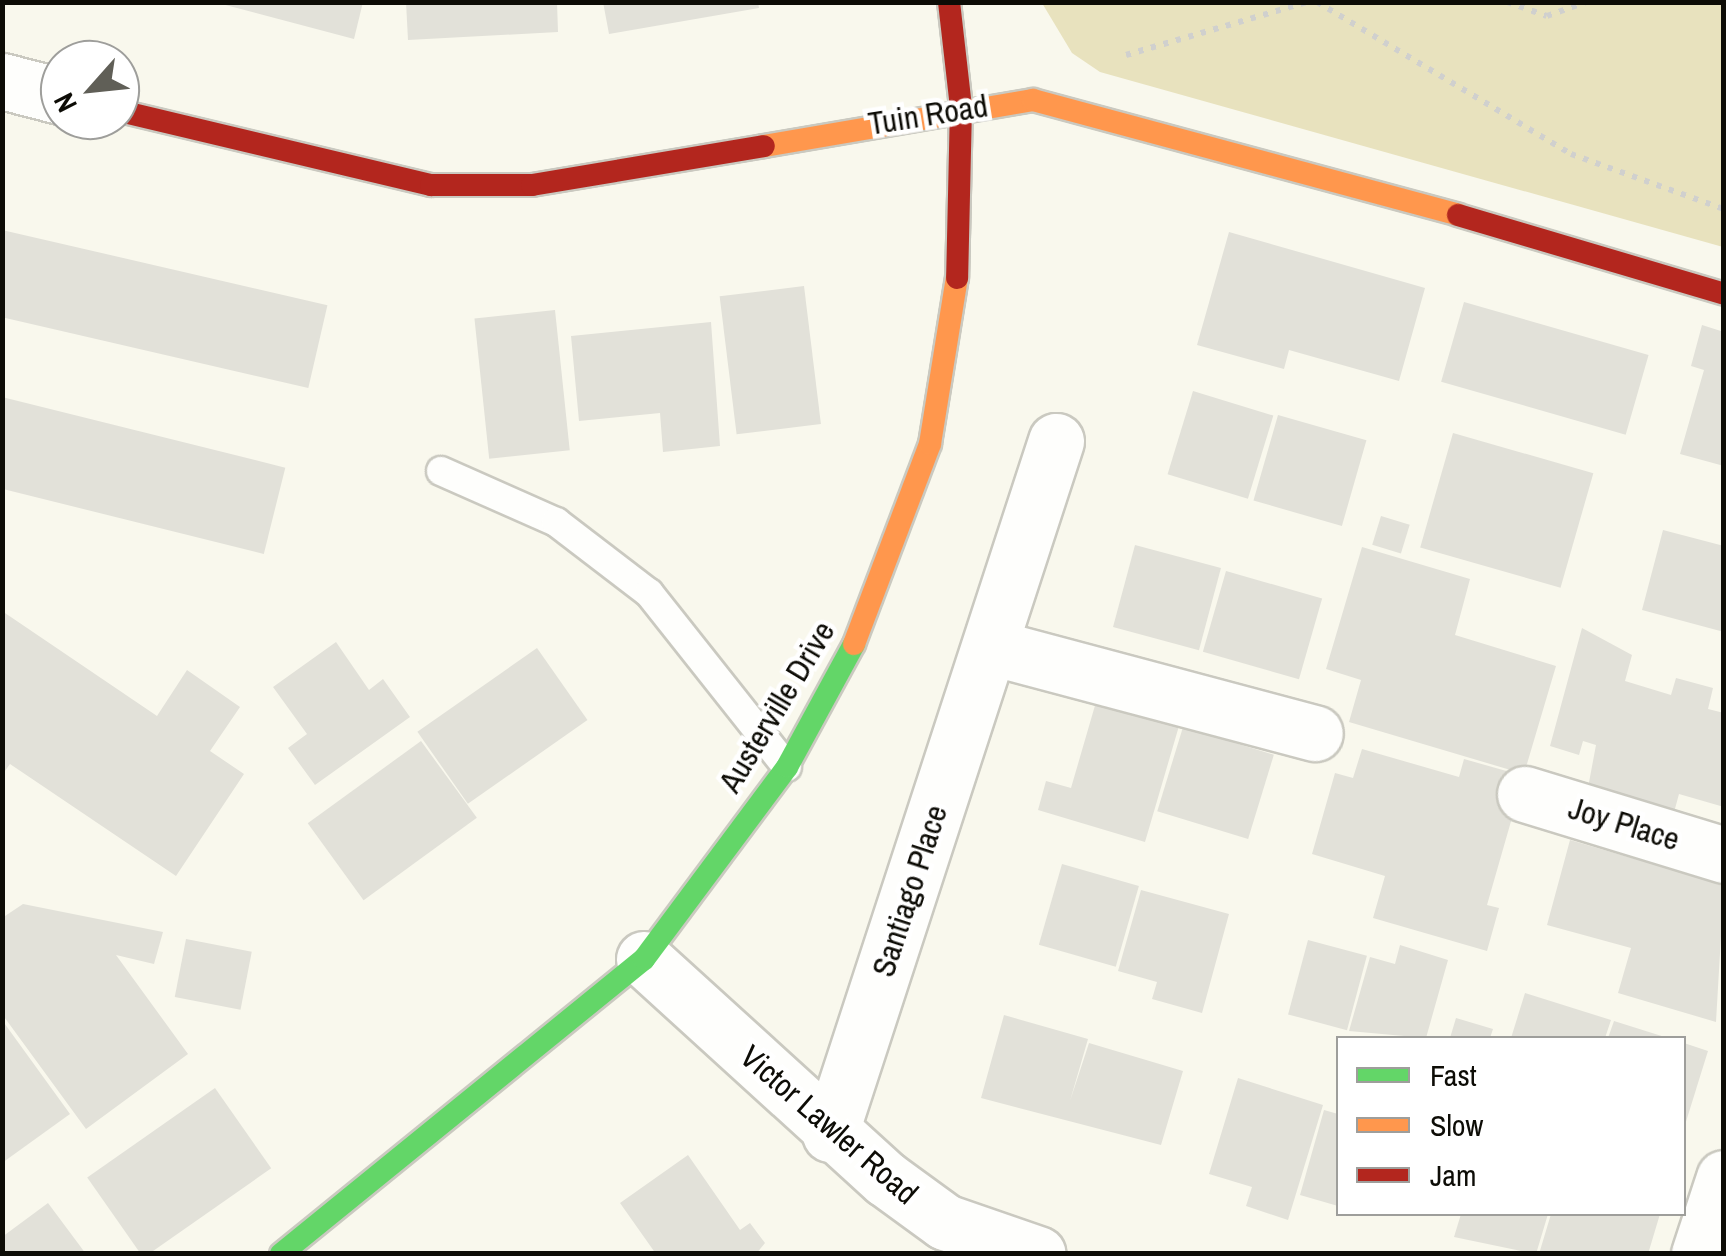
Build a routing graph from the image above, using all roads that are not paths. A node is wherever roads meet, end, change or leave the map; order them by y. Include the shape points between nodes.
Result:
1 (950, 2) edge
2 (2, 81) edge
3 (40, 91) edge
4 (962, 108) junction
5 (140, 117) edge
6 (1724, 294) edge
7 (1056, 441) dead end
8 (441, 472) dead end
9 (991, 647) junction
10 (1315, 734) dead end
11 (787, 767) junction
12 (1524, 794) dead end
13 (1724, 855) edge
14 (644, 959) junction
15 (830, 1134) junction
16 (1724, 1178) edge
17 (1024, 1252) edge
18 (280, 1254) edge
19 (1699, 1254) edge

1 - 4 street, Austerville Drive
2 - 3 street
4 - 5 street, Tuin Road via 532,185 430,185
4 - 6 street, Tuin Road via 1033,100 1170,130
4 - 11 street, Austerville Drive via 958,280 930,444 868,617
7 - 9 street, Santiago Place
8 - 11 lane via 556,522 649,593
9 - 10 street
9 - 15 street, Santiago Place
11 - 14 street, Austerville Drive
12 - 13 street, Joy Place
14 - 15 street, Victor Lawler Road
14 - 18 street, Austerville Drive
15 - 17 street, Victor Lawler Road via 945,1222
16 - 19 street

